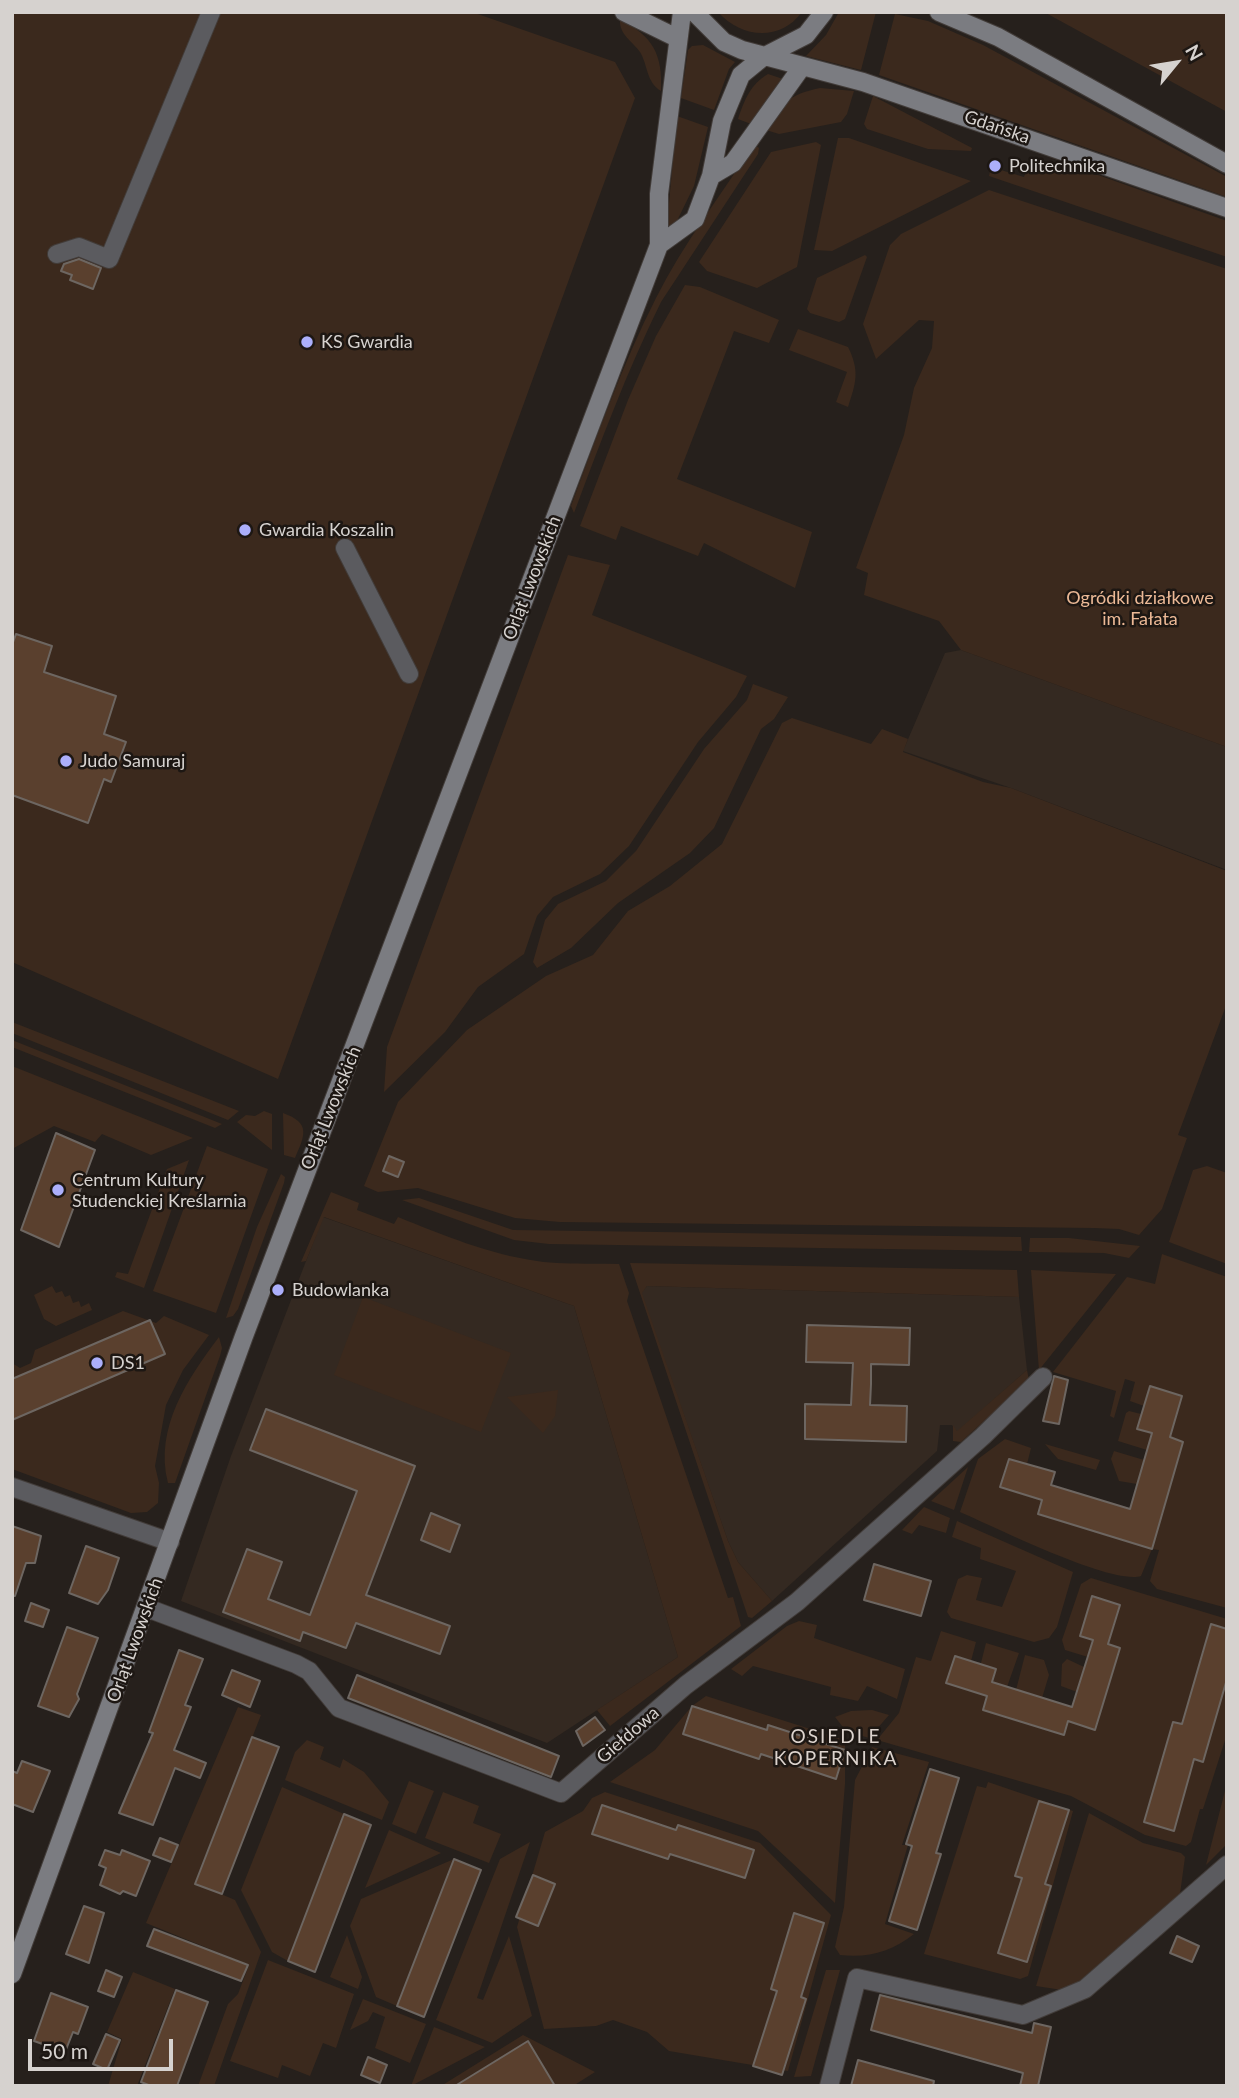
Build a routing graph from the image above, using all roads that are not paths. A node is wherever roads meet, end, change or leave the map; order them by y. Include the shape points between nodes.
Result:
1 (211, 12) edge
2 (624, 12) edge
3 (682, 12) edge
4 (694, 12) edge
5 (824, 12) edge
6 (940, 12) edge
7 (677, 38) junction
8 (763, 57) junction
9 (801, 68) junction
10 (1227, 164) edge
11 (711, 176) junction
12 (1227, 208) edge
13 (659, 245) junction
14 (57, 254) dead end
15 (345, 548) dead end
16 (409, 674) dead end
17 (1042, 1377) dead end
18 (12, 1486) edge
19 (170, 1542) junction
20 (147, 1608) junction
21 (1227, 1865) edge
22 (12, 1974) edge
23 (830, 2086) edge

1 - 14 street via 108,259 79,247
2 - 7 main road
3 - 7 main road, Orląt Lwowskich
4 - 8 main road, Gdańska via 724,42
5 - 8 main road via 806,35
6 - 10 main road via 998,37
7 - 13 main road, Orląt Lwowskich via 659,194
8 - 9 main road, Gdańska
8 - 11 main road via 741,75 722,121
9 - 11 main road via 733,163
9 - 12 main road, Gdańska via 863,82
11 - 13 main road via 695,219
13 - 19 main road, Orląt Lwowskich
15 - 16 street
17 - 20 street, Giełdowa via 984,1436 797,1602 686,1685 561,1793 339,1707 309,1671 296,1664
18 - 19 street
19 - 20 main road, Orląt Lwowskich
20 - 22 main road, Orląt Lwowskich
21 - 23 street via 1086,1989 1023,2015 857,1978

